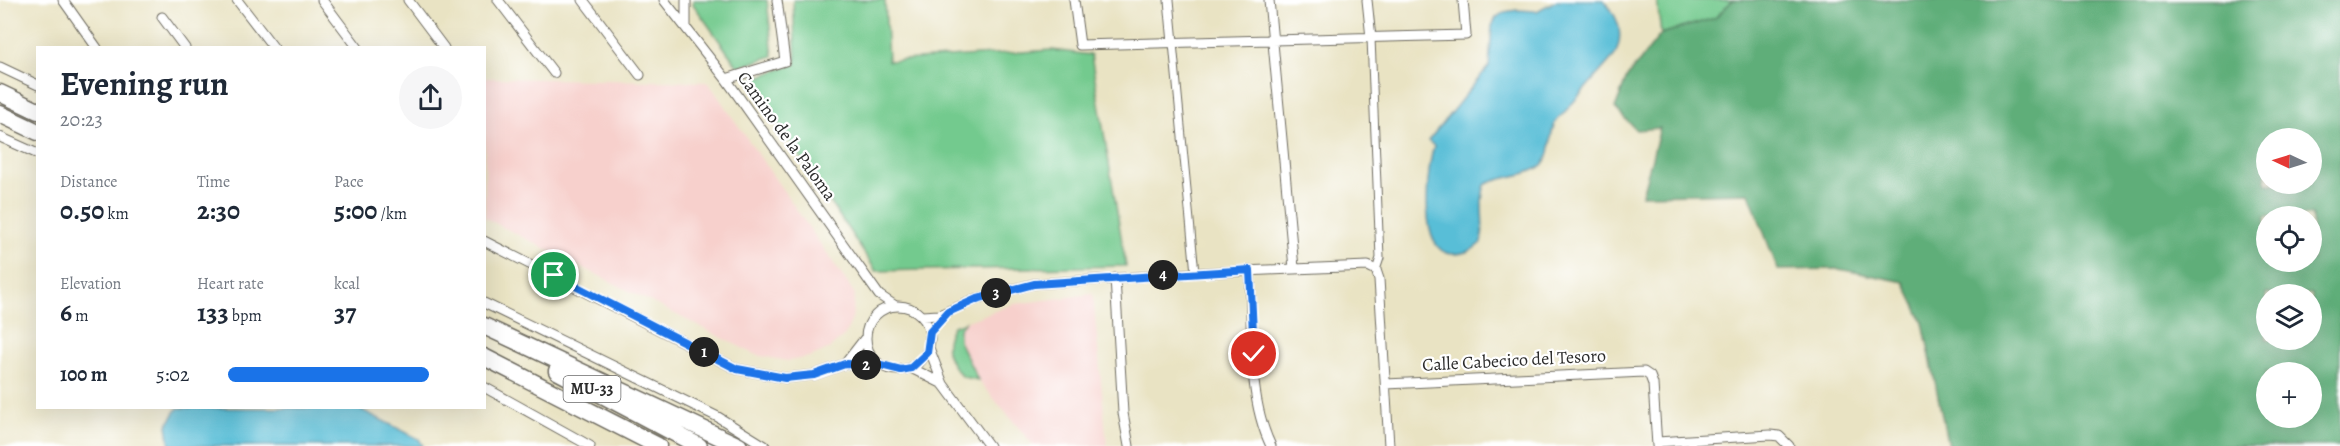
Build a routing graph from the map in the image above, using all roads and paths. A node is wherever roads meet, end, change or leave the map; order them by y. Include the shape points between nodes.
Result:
1 (63, 0) edge
2 (237, 0) edge
3 (322, 0) edge
4 (408, 0) edge
5 (498, 0) edge
6 (583, 0) edge
7 (664, 0) edge
8 (686, 0) edge
9 (777, 0) edge
10 (1074, 0) edge
11 (1169, 0) edge
12 (1269, 0) edge
13 (1367, 0) edge
14 (1463, 0) edge
15 (162, 17) dead end
16 (686, 27) junction
17 (1371, 38) junction
18 (1273, 40) junction
19 (1173, 43) junction
20 (96, 46) edge
21 (184, 46) edge
22 (272, 46) edge
23 (356, 46) edge
24 (442, 46) edge
25 (0, 67) edge
26 (554, 74) dead end
27 (640, 75) dead end
28 (726, 79) junction
29 (36, 84) edge
30 (0, 93) edge
31 (36, 110) edge
32 (0, 114) edge
33 (36, 131) edge
34 (0, 137) edge
35 (36, 153) edge
36 (486, 242) edge
37 (1294, 268) junction
38 (1250, 270) junction
39 (1376, 270) junction
40 (1195, 273) junction
41 (1115, 278) junction
42 (879, 295) junction
43 (486, 304) edge
44 (894, 305) junction
45 (881, 310) junction
46 (948, 312) junction
47 (922, 316) junction
48 (486, 327) edge
49 (930, 332) junction
50 (486, 334) edge
51 (866, 337) junction
52 (929, 348) junction
53 (486, 358) edge
54 (845, 364) junction
55 (881, 365) junction
56 (911, 368) junction
57 (943, 384) junction
58 (1386, 384) junction
59 (486, 388) edge
60 (617, 425) junction
61 (1787, 443) edge
62 (1657, 444) edge
63 (591, 446) edge
64 (633, 446) edge
65 (658, 446) edge
66 (699, 446) edge
67 (739, 446) edge
68 (765, 446) edge
69 (989, 446) edge
70 (1129, 446) edge
71 (1271, 446) edge
72 (1389, 446) edge

1 - 20 street
2 - 22 street
3 - 23 street
4 - 24 street
5 - 26 street
6 - 27 street
7 - 16 street, Camino de la Paloma
8 - 16 street
9 - 28 street via 785,61
10 - 19 street via 1080,45
11 - 19 street
12 - 18 street
13 - 17 street
14 - 17 street via 1466,35
15 - 21 street
16 - 28 street, Camino de la Paloma
17 - 18 street
17 - 39 street via 1380,258
18 - 19 street
18 - 37 street
19 - 40 street
25 - 29 street
28 - 42 street, Camino de la Paloma
30 - 31 highway
32 - 33 highway
34 - 35 street
36 - 54 street via 737,369 785,378 814,375
37 - 38 street
37 - 39 street via 1368,266
38 - 40 street
38 - 71 street via 1257,404
39 - 58 street
40 - 41 street
41 - 46 street via 1034,284 977,299
41 - 70 street via 1123,413
42 - 44 street, Camino de la Paloma
42 - 45 street, Camino de la Paloma
43 - 68 street via 718,417
44 - 45 street
44 - 47 street via 907,306
45 - 51 street via 871,321
46 - 47 street
46 - 49 street
47 - 49 street
48 - 67 highway
49 - 52 street
50 - 66 highway, MU-33
51 - 54 street
51 - 55 street via 867,348
52 - 56 street
52 - 57 street
53 - 60 highway, MU-33
54 - 55 street
55 - 56 street via 891,370
56 - 57 street
57 - 69 street
58 - 62 street, Calle Cabecico del Tesoro via 1644,372 1653,384
58 - 72 street
59 - 63 street
60 - 64 highway via 624,441
60 - 65 highway, MU-33
61 - 62 street via 1770,435

